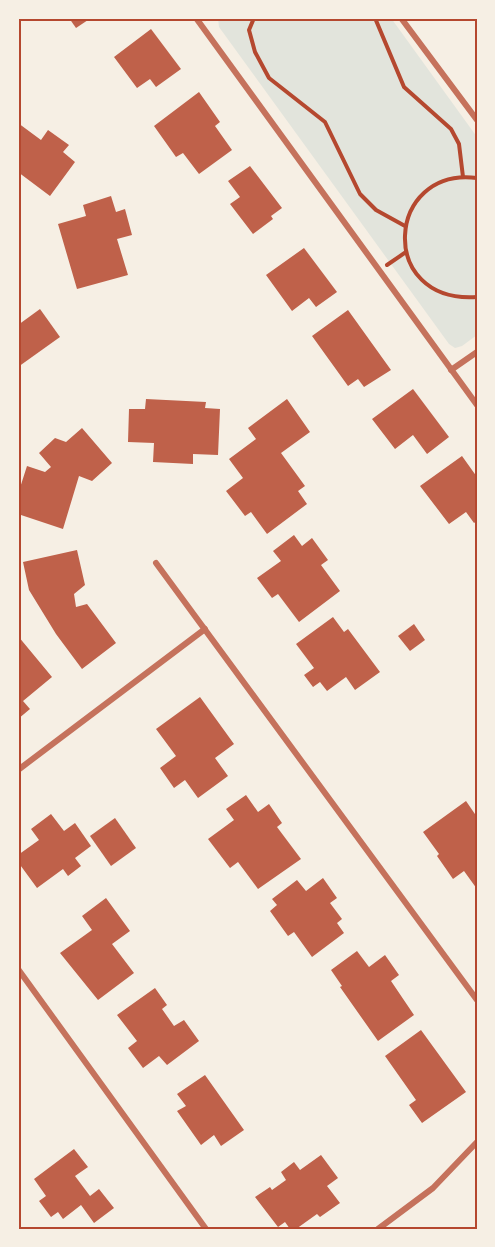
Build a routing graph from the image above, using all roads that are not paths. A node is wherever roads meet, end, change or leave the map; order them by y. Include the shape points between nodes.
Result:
1 (196, 18) edge
2 (401, 18) edge
3 (477, 120) edge
4 (477, 352) edge
5 (452, 370) junction
6 (477, 405) edge
7 (156, 563) dead end
8 (205, 629) junction
9 (18, 770) edge
10 (18, 969) edge
11 (477, 1000) edge
12 (477, 1142) edge
13 (206, 1229) edge
14 (378, 1229) edge

1 - 5 street
2 - 3 street
4 - 5 street
5 - 6 street
7 - 8 street
8 - 9 street
8 - 11 street
10 - 13 street
12 - 14 street via 433,1188

